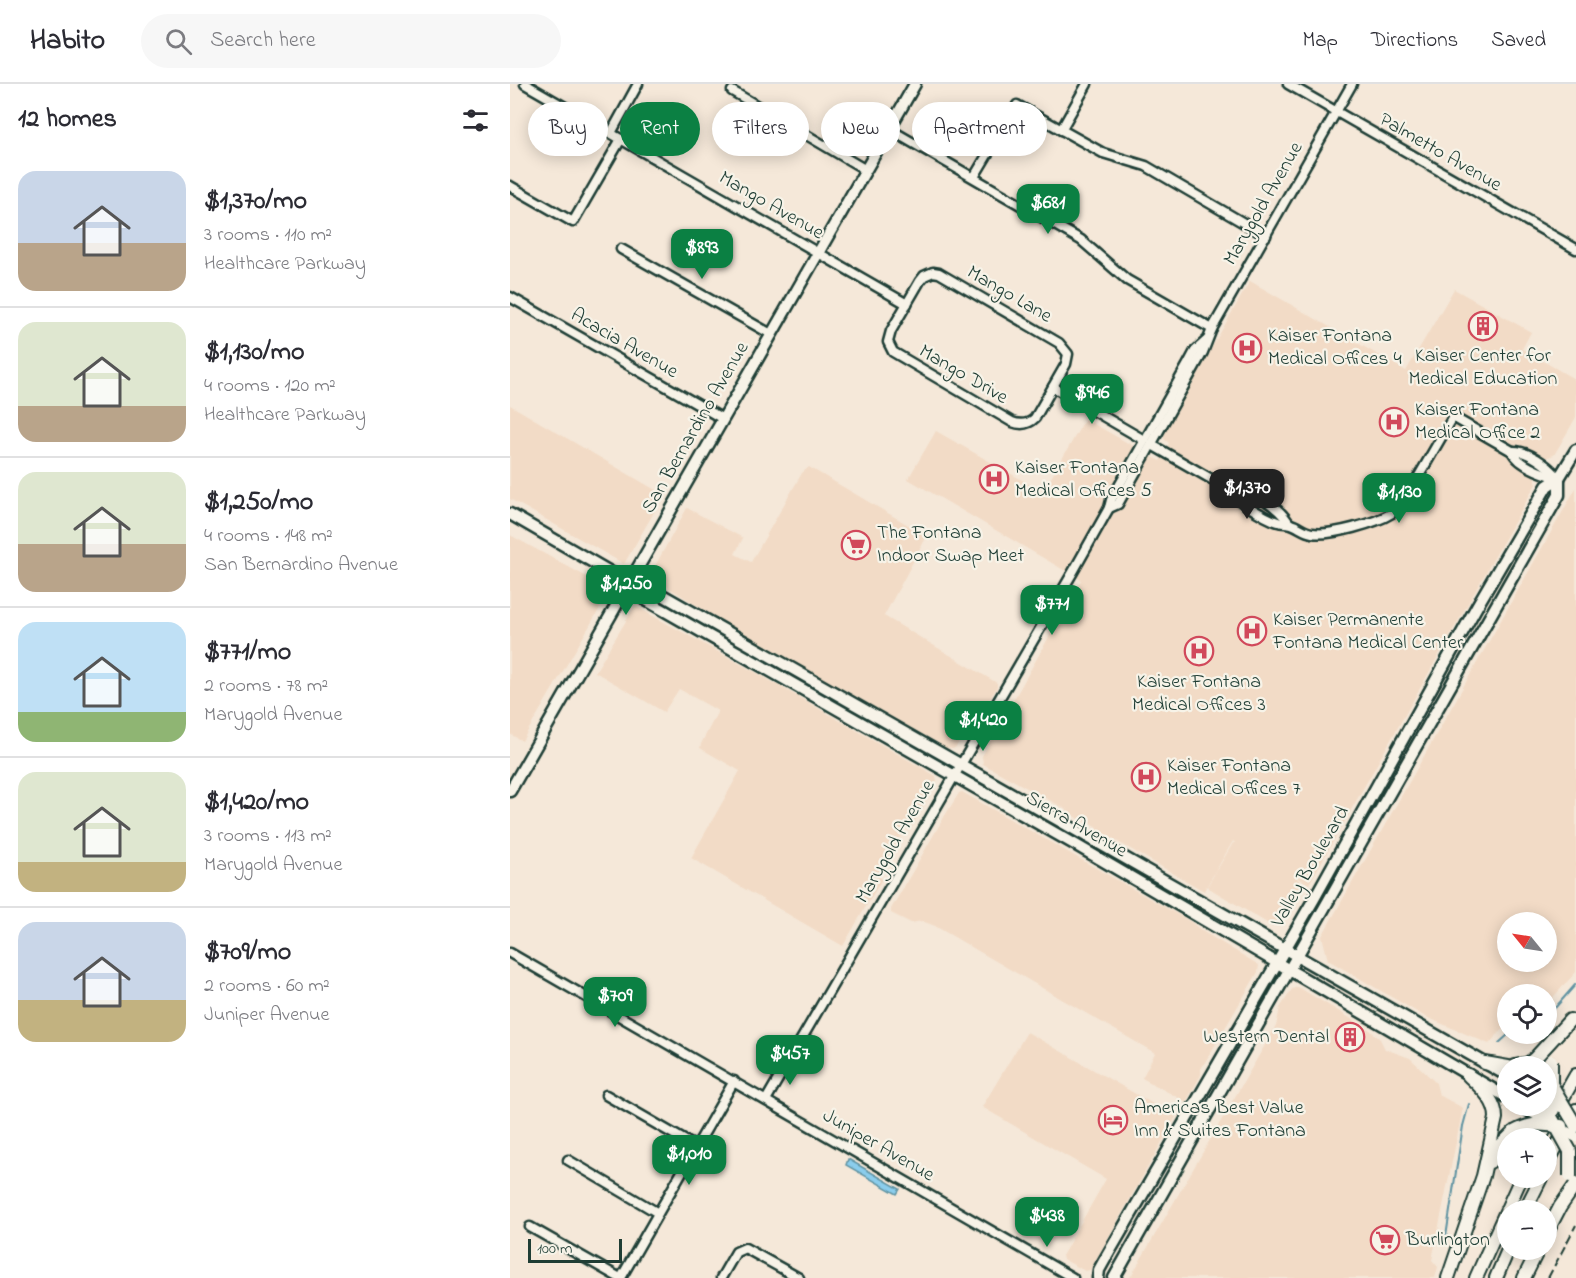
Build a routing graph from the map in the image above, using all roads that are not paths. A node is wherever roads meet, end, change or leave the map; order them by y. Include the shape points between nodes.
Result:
1 (525, 84) edge
2 (638, 84) edge
3 (915, 84) edge
4 (1087, 84) edge
5 (1288, 84) edge
6 (1352, 84) edge
7 (732, 91) dead end
8 (900, 110) edge
9 (1336, 112) junction
10 (1061, 129) junction
11 (611, 133) junction
12 (900, 135) edge
13 (620, 138) edge
14 (620, 141) edge
15 (651, 156) edge
16 (874, 156) edge
17 (866, 170) junction
18 (974, 177) junction
19 (510, 186) edge
20 (1266, 236) junction
21 (621, 249) dead end
22 (1576, 249) edge
23 (819, 253) junction
24 (510, 297) edge
25 (907, 304) junction
26 (1212, 329) junction
27 (771, 334) junction
28 (1206, 341) junction
29 (1053, 387) junction
30 (723, 419) junction
31 (1148, 442) junction
32 (1576, 450) edge
33 (1559, 478) junction
34 (1220, 484) junction
35 (1245, 504) junction
36 (1272, 505) junction
37 (510, 514) edge
38 (1289, 523) junction
39 (629, 583) junction
40 (1465, 628) junction
41 (752, 660) junction
42 (1454, 680) junction
43 (816, 682) junction
44 (960, 764) junction
45 (954, 775) junction
46 (510, 791) edge
47 (1284, 950) junction
48 (510, 953) edge
49 (1296, 956) junction
50 (1276, 963) junction
51 (1288, 970) junction
52 (1573, 1016) edge
53 (1537, 1056) edge
54 (1485, 1063) junction
55 (1497, 1065) edge
56 (1497, 1070) edge
57 (1468, 1075) junction
58 (1576, 1075) edge
59 (734, 1081) junction
60 (1497, 1092) edge
61 (606, 1095) dead end
62 (766, 1100) junction
63 (1557, 1107) edge
64 (1573, 1111) edge
65 (1540, 1116) edge
66 (1552, 1116) edge
67 (1557, 1126) junction
68 (1576, 1126) edge
69 (1546, 1128) edge
70 (1576, 1137) edge
71 (1557, 1144) edge
72 (696, 1147) junction
73 (568, 1160) dead end
74 (1483, 1176) junction
75 (1573, 1180) edge
76 (1516, 1188) edge
77 (658, 1213) junction
78 (1557, 1213) edge
79 (530, 1227) dead end
80 (1504, 1260) edge
81 (1534, 1260) edge
82 (620, 1278) edge
83 (721, 1278) edge
84 (799, 1278) edge
85 (1073, 1278) edge
86 (1098, 1278) edge
87 (1114, 1278) edge
88 (1448, 1278) edge
89 (1476, 1278) edge
90 (1496, 1278) edge
91 (1524, 1278) edge

1 - 11 street, Mango Avenue
2 - 11 street
3 - 8 main road, San Bernardino Avenue
4 - 10 street
5 - 9 street, Palmetto Avenue
6 - 9 street, Marygold Avenue
7 - 17 street
9 - 20 street, Marygold Avenue
9 - 22 street, Palmetto Avenue
10 - 18 street via 1017,105
10 - 20 street via 1103,153 1146,166
11 - 13 street, Mango Avenue
12 - 18 street
14 - 19 street via 573,222
15 - 23 street, Mango Avenue
16 - 17 main road, San Bernardino Avenue
17 - 23 main road, San Bernardino Avenue
18 - 26 street via 1081,240 1127,280
20 - 26 street, Marygold Avenue
21 - 27 street
23 - 25 street, Mango Avenue
23 - 27 main road, San Bernardino Avenue
24 - 30 street, Acacia Avenue
25 - 29 street, Mango Lane via 922,278 939,273 1063,346 1067,359
25 - 29 street, Mango Drive via 889,337 893,352 984,406 1018,424 1027,423 1035,418
26 - 28 street, Marygold Avenue
27 - 30 main road, San Bernardino Avenue
28 - 31 street, Marygold Avenue
28 - 31 street, Marygold Avenue via 1195,351
29 - 31 street
30 - 39 main road, San Bernardino Avenue
31 - 34 street
31 - 44 street, Marygold Avenue
32 - 33 main road, Valley Boulevard
33 - 38 street via 1547,466 1453,417 1395,511 1359,525 1321,533 1307,532
33 - 40 main road, Valley Boulevard via 1547,486
33 - 42 main road, Valley Boulevard via 1559,495
34 - 35 street
34 - 36 street via 1245,490
35 - 36 street via 1252,502 1265,508
35 - 38 street via 1278,523
36 - 38 street
37 - 39 main road, Sierra Avenue
39 - 41 main road, Sierra Avenue via 638,595
39 - 43 main road, Sierra Avenue via 643,584
39 - 46 main road, San Bernardino Avenue
40 - 42 main road
40 - 47 main road, Valley Boulevard
41 - 43 main road via 770,664 811,687
41 - 45 main road, Sierra Avenue
42 - 49 main road, Valley Boulevard
43 - 44 main road, Sierra Avenue
44 - 45 street, Marygold Avenue
44 - 47 main road, Sierra Avenue
45 - 50 main road, Sierra Avenue
45 - 62 street, Marygold Avenue
47 - 49 main road, Sierra Avenue
47 - 50 main road, Valley Boulevard
48 - 59 street, Juniper Avenue
49 - 51 main road, Valley Boulevard
49 - 54 main road, Sierra Avenue
50 - 51 main road, Sierra Avenue
50 - 86 main road, Valley Boulevard via 1104,1261
51 - 57 main road, Sierra Avenue
51 - 87 main road, Valley Boulevard
52 - 53 highway
52 - 64 highway, bridge via 1557,1041 1551,1061 1551,1084
54 - 55 highway
54 - 56 main road, Sierra Avenue
57 - 60 main road, Sierra Avenue
57 - 74 highway via 1496,1110
58 - 69 highway
59 - 62 street, Juniper Avenue
59 - 72 street
61 - 72 street
62 - 85 street, Juniper Avenue
63 - 64 highway, bridge
64 - 68 highway, bridge
64 - 71 highway
65 - 67 main road, bridge
66 - 67 highway, bridge
67 - 68 highway, bridge
67 - 70 main road, bridge
67 - 74 highway, bridge via 1538,1124 1514,1132 1498,1148
67 - 75 highway, bridge via 1570,1152
72 - 77 street
73 - 77 street
74 - 88 highway
75 - 78 highway
76 - 89 highway
77 - 82 street
79 - 82 street
80 - 90 highway
81 - 91 highway
83 - 84 street via 741,1248

